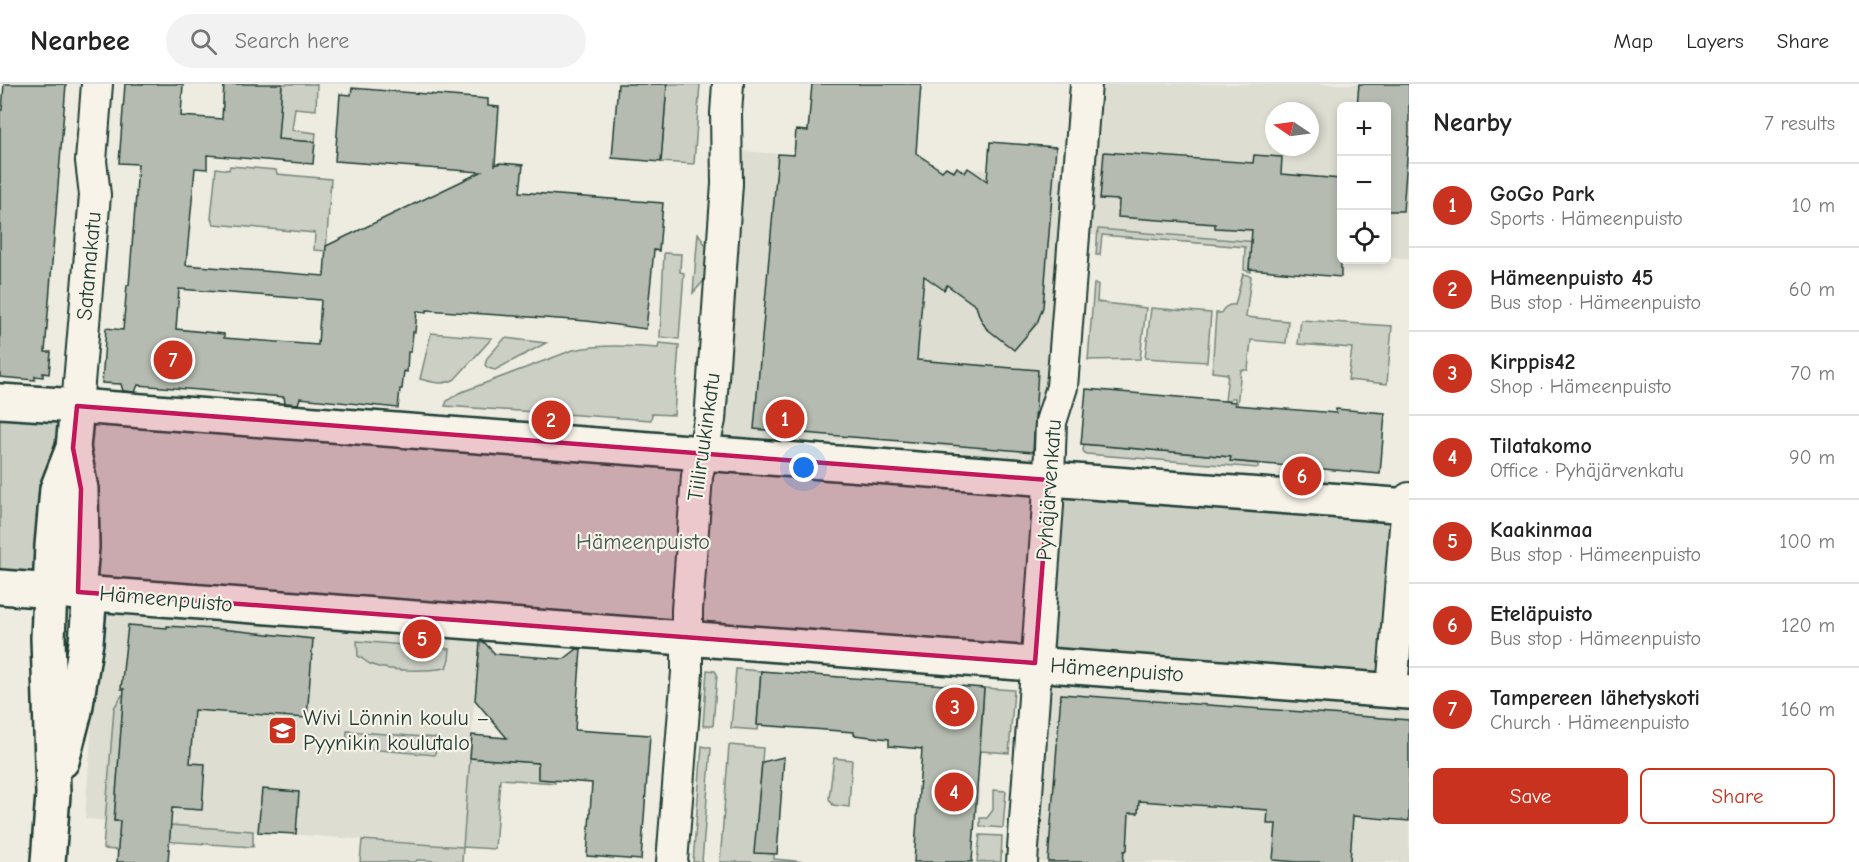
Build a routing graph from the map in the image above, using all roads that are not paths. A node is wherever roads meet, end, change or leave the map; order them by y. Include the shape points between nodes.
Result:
1 (97, 84) edge
2 (728, 84) edge
3 (1086, 84) edge
4 (0, 401) edge
5 (78, 406) junction
6 (702, 454) junction
7 (1049, 480) junction
8 (1409, 503) edge
9 (0, 586) edge
10 (73, 592) junction
11 (687, 638) junction
12 (1035, 663) junction
13 (1401, 691) edge
14 (48, 862) edge
15 (672, 862) edge
16 (1022, 862) edge

1 - 5 street, Satamakatu via 91,161 95,195
2 - 6 street, Tiiliruukinkatu via 727,184 710,420
3 - 7 street, Pyhäjärvenkatu via 1062,387 1051,422
4 - 5 main road
5 - 6 main road
5 - 10 main road, Satamakatu via 73,448 57,489
6 - 7 main road
6 - 11 street, Tiiliruukinkatu via 697,476
7 - 8 main road
7 - 12 street, Pyhäjärvenkatu
8 - 13 street
9 - 10 main road, Hämeenpuisto
10 - 11 main road, Hämeenpuisto
10 - 14 main road, Satamakatu via 48,638 53,794
11 - 12 main road, Hämeenpuisto
11 - 15 street, Tiiliruukinkatu
12 - 13 main road, Hämeenpuisto
12 - 16 street, Pyhäjärvenkatu

